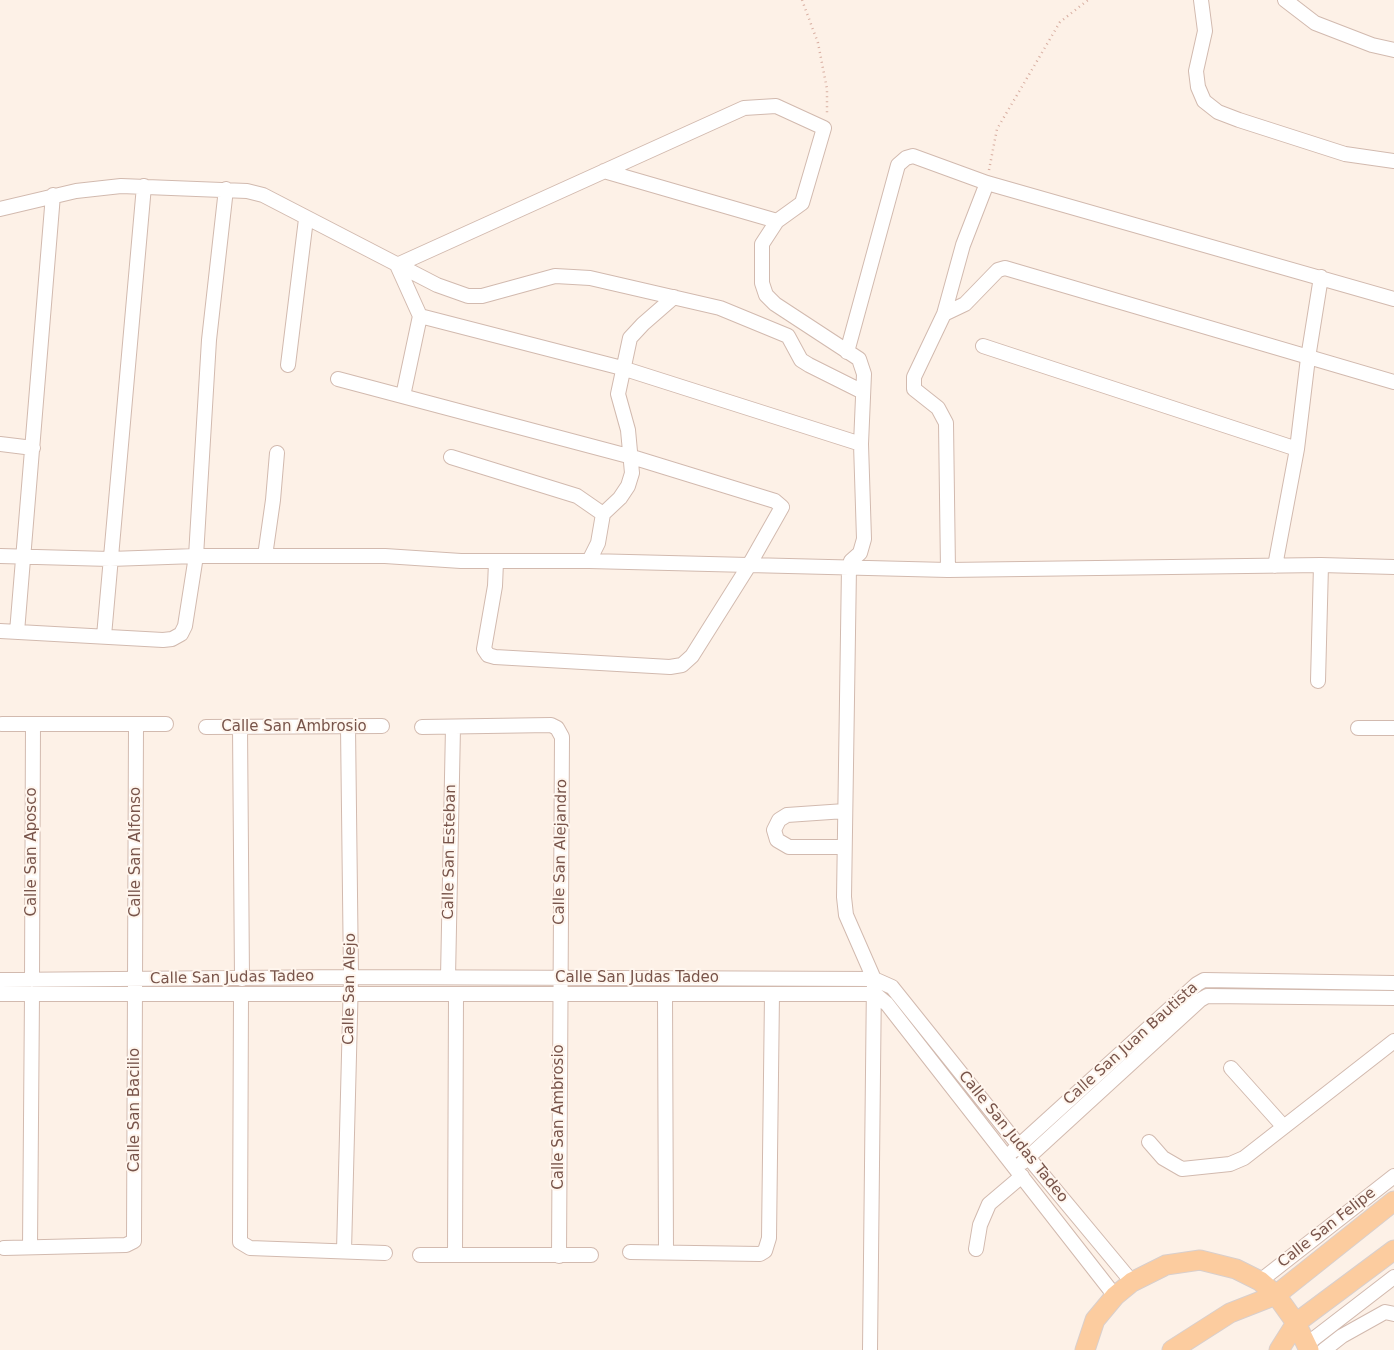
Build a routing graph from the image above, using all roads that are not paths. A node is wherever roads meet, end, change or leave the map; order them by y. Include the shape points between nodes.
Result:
1 (1201, 0) edge
2 (1284, 0) edge
3 (1394, 50) edge
4 (1394, 161) edge
5 (604, 171) junction
6 (987, 183) junction
7 (144, 186) junction
8 (226, 189) junction
9 (53, 195) junction
10 (0, 210) edge
11 (306, 219) junction
12 (777, 221) junction
13 (397, 265) junction
14 (1321, 277) junction
15 (674, 297) junction
16 (1394, 299) edge
17 (944, 314) junction
18 (420, 316) junction
19 (983, 346) dead end
20 (847, 352) junction
21 (1308, 358) junction
22 (288, 365) dead end
23 (622, 368) junction
24 (338, 380) dead end
25 (1394, 382) edge
26 (863, 392) junction
27 (403, 396) junction
28 (0, 444) edge
29 (861, 444) junction
30 (33, 448) junction
31 (1297, 449) junction
32 (277, 453) dead end
33 (451, 457) dead end
34 (632, 457) junction
35 (603, 514) junction
36 (0, 556) edge
37 (25, 556) junction
38 (196, 556) junction
39 (264, 556) junction
40 (110, 560) junction
41 (589, 561) junction
42 (496, 562) junction
43 (1275, 566) junction
44 (1322, 566) junction
45 (748, 567) junction
46 (849, 567) junction
47 (1394, 567) edge
48 (948, 570) junction
49 (0, 631) edge
50 (17, 632) junction
51 (104, 636) junction
52 (1318, 681) dead end
53 (2, 724) dead end
54 (33, 724) junction
55 (166, 724) dead end
56 (136, 725) junction
57 (240, 726) junction
58 (382, 726) dead end
59 (206, 727) dead end
60 (348, 727) junction
61 (422, 727) dead end
62 (453, 727) junction
63 (1358, 728) dead end
64 (1394, 728) edge
65 (845, 810) junction
66 (844, 846) junction
67 (351, 977) junction
68 (448, 977) junction
69 (560, 978) junction
70 (136, 979) junction
71 (242, 979) junction
72 (874, 979) junction
73 (0, 980) edge
74 (1394, 983) edge
75 (32, 987) junction
76 (0, 994) edge
77 (136, 994) junction
78 (241, 994) junction
79 (456, 994) junction
80 (559, 994) junction
81 (665, 994) junction
82 (772, 994) junction
83 (875, 994) junction
84 (351, 995) junction
85 (1394, 998) edge
86 (1394, 1041) edge
87 (1230, 1068) dead end
88 (1282, 1126) junction
89 (1149, 1142) dead end
90 (1020, 1145) junction
91 (1008, 1156) junction
92 (1028, 1157) junction
93 (1019, 1172) junction
94 (1394, 1176) edge
95 (1394, 1201) edge
96 (30, 1247) junction
97 (4, 1248) dead end
98 (976, 1249) dead end
99 (1394, 1250) edge
100 (344, 1251) junction
101 (630, 1252) dead end
102 (666, 1252) junction
103 (385, 1253) dead end
104 (420, 1255) dead end
105 (456, 1255) junction
106 (591, 1255) dead end
107 (559, 1256) junction
108 (1394, 1277) edge
109 (1260, 1280) junction
110 (1132, 1282) junction
111 (1276, 1295) junction
112 (1115, 1296) junction
113 (1394, 1314) edge
114 (1296, 1323) junction
115 (1313, 1348) edge
116 (870, 1350) edge
117 (1085, 1350) edge
118 (1172, 1350) edge
119 (1279, 1350) edge

1 - 4 street via 1205,31 1196,71 1204,101 1218,112 1238,120 1345,154
2 - 3 street via 1315,23
5 - 12 street
5 - 12 street via 744,108 776,106 824,128 802,202
5 - 13 street
6 - 14 street
6 - 17 street via 963,245
6 - 20 street via 922,157 906,158 898,166
7 - 8 street
7 - 9 street
7 - 40 street
8 - 11 street via 263,195
8 - 38 street via 209,340
9 - 10 street
9 - 30 street
11 - 13 street
11 - 22 street
12 - 20 street via 762,244 762,283 766,295
13 - 15 street via 468,296 482,296 555,276 572,276
13 - 18 street
14 - 16 street
14 - 21 street
15 - 23 street via 630,338
15 - 26 street via 720,308 788,336 801,360
17 - 21 street via 965,304 998,270 1005,268
17 - 48 street via 914,377 914,384 918,394 942,412 946,423
18 - 23 street
18 - 27 street
19 - 31 street
20 - 26 street via 859,359 863,367
21 - 25 street
21 - 31 street
23 - 29 street
23 - 34 street via 618,394
24 - 27 street
26 - 29 street
27 - 34 street
28 - 30 street
29 - 46 street via 864,539 860,553
30 - 37 street
31 - 43 street
32 - 39 street
33 - 35 street via 577,496
34 - 35 street via 628,486
34 - 45 street via 779,503 782,507 780,514
35 - 41 street via 598,543
36 - 37 street
37 - 40 street
37 - 50 street
38 - 39 street
38 - 40 street
38 - 51 street via 188,617 180,634 163,640
39 - 42 street via 385,556
40 - 51 street
41 - 42 street
41 - 45 street
42 - 45 street via 484,649 488,655 670,668 682,665 692,656
43 - 44 street
43 - 48 street
44 - 47 street
44 - 52 street
45 - 46 street
46 - 48 street
46 - 65 street
49 - 50 street
50 - 51 street
53 - 54 street
54 - 56 street
54 - 75 street, Calle San Aposco
55 - 56 street
56 - 70 street, Calle San Alfonso
57 - 59 street, Calle San Ambrosio
57 - 60 street, Calle San Ambrosio
57 - 71 street
58 - 60 street, Calle San Ambrosio
60 - 67 street, Calle San Alejo
61 - 62 street
62 - 68 street, Calle San Esteban
62 - 69 street, Calle San Alejandro via 551,725 557,728 563,740
63 - 64 street
65 - 66 street
65 - 66 street via 787,815 779,820 774,830 777,840 789,847
66 - 72 street via 846,915
67 - 68 street, Calle San Judas Tadeo
67 - 71 street, Calle San Judas Tadeo
67 - 84 street, Calle San Alejo
68 - 69 street, Calle San Judas Tadeo
69 - 72 street, Calle San Judas Tadeo
69 - 80 street, Calle San Ambrosio
70 - 71 street, Calle San Judas Tadeo
70 - 75 street, Calle San Judas Tadeo
70 - 77 street, Calle San Bacilio
72 - 83 street
72 - 90 street, Calle San Judas Tadeo via 892,987
73 - 75 street, Calle San Judas Tadeo
74 - 90 street, Calle San Juan Bautista via 1204,980
75 - 76 street, Calle San Judas Tadeo
75 - 77 street, Calle San Judas Tadeo
75 - 96 street
77 - 78 street, Calle San Judas Tadeo
77 - 96 street, Calle San Bacilio via 134,1241 126,1245
78 - 84 street, Calle San Judas Tadeo
78 - 100 street via 240,1242 250,1248
79 - 80 street, Calle San Judas Tadeo
79 - 84 street, Calle San Judas Tadeo
79 - 105 street
80 - 81 street, Calle San Judas Tadeo
80 - 107 street, Calle San Ambrosio
81 - 82 street, Calle San Judas Tadeo
81 - 102 street
82 - 83 street, Calle San Judas Tadeo
82 - 102 street via 768,1246 760,1254
83 - 91 street, Calle San Judas Tadeo via 887,1004
83 - 116 street
84 - 100 street, Calle San Alejo
85 - 92 street, Calle San Juan Bautista via 1207,996
86 - 88 street
87 - 88 street
88 - 89 street via 1244,1158 1216,1167 1182,1169 1163,1158
90 - 91 street, Calle San Juan Bautista
90 - 92 street, Calle San Judas Tadeo
91 - 93 street, Calle San Judas Tadeo
92 - 93 street, Calle San Juan Bautista
92 - 110 street, Calle San Judas Tadeo
93 - 98 street, Calle San Juan Bautista via 989,1204 980,1225
93 - 112 street, Calle San Judas Tadeo
94 - 109 street, Calle San Felipe
95 - 111 main road
96 - 97 street
99 - 114 main road
100 - 103 street
101 - 102 street
104 - 105 street
105 - 107 street
106 - 107 street
108 - 115 street
109 - 110 main road via 1236,1269 1200,1260 1166,1265
109 - 111 main road
110 - 112 main road
111 - 114 main road
111 - 118 main road via 1230,1313
112 - 117 main road via 1095,1320
113 - 115 street via 1385,1312
114 - 115 main road
114 - 119 main road

